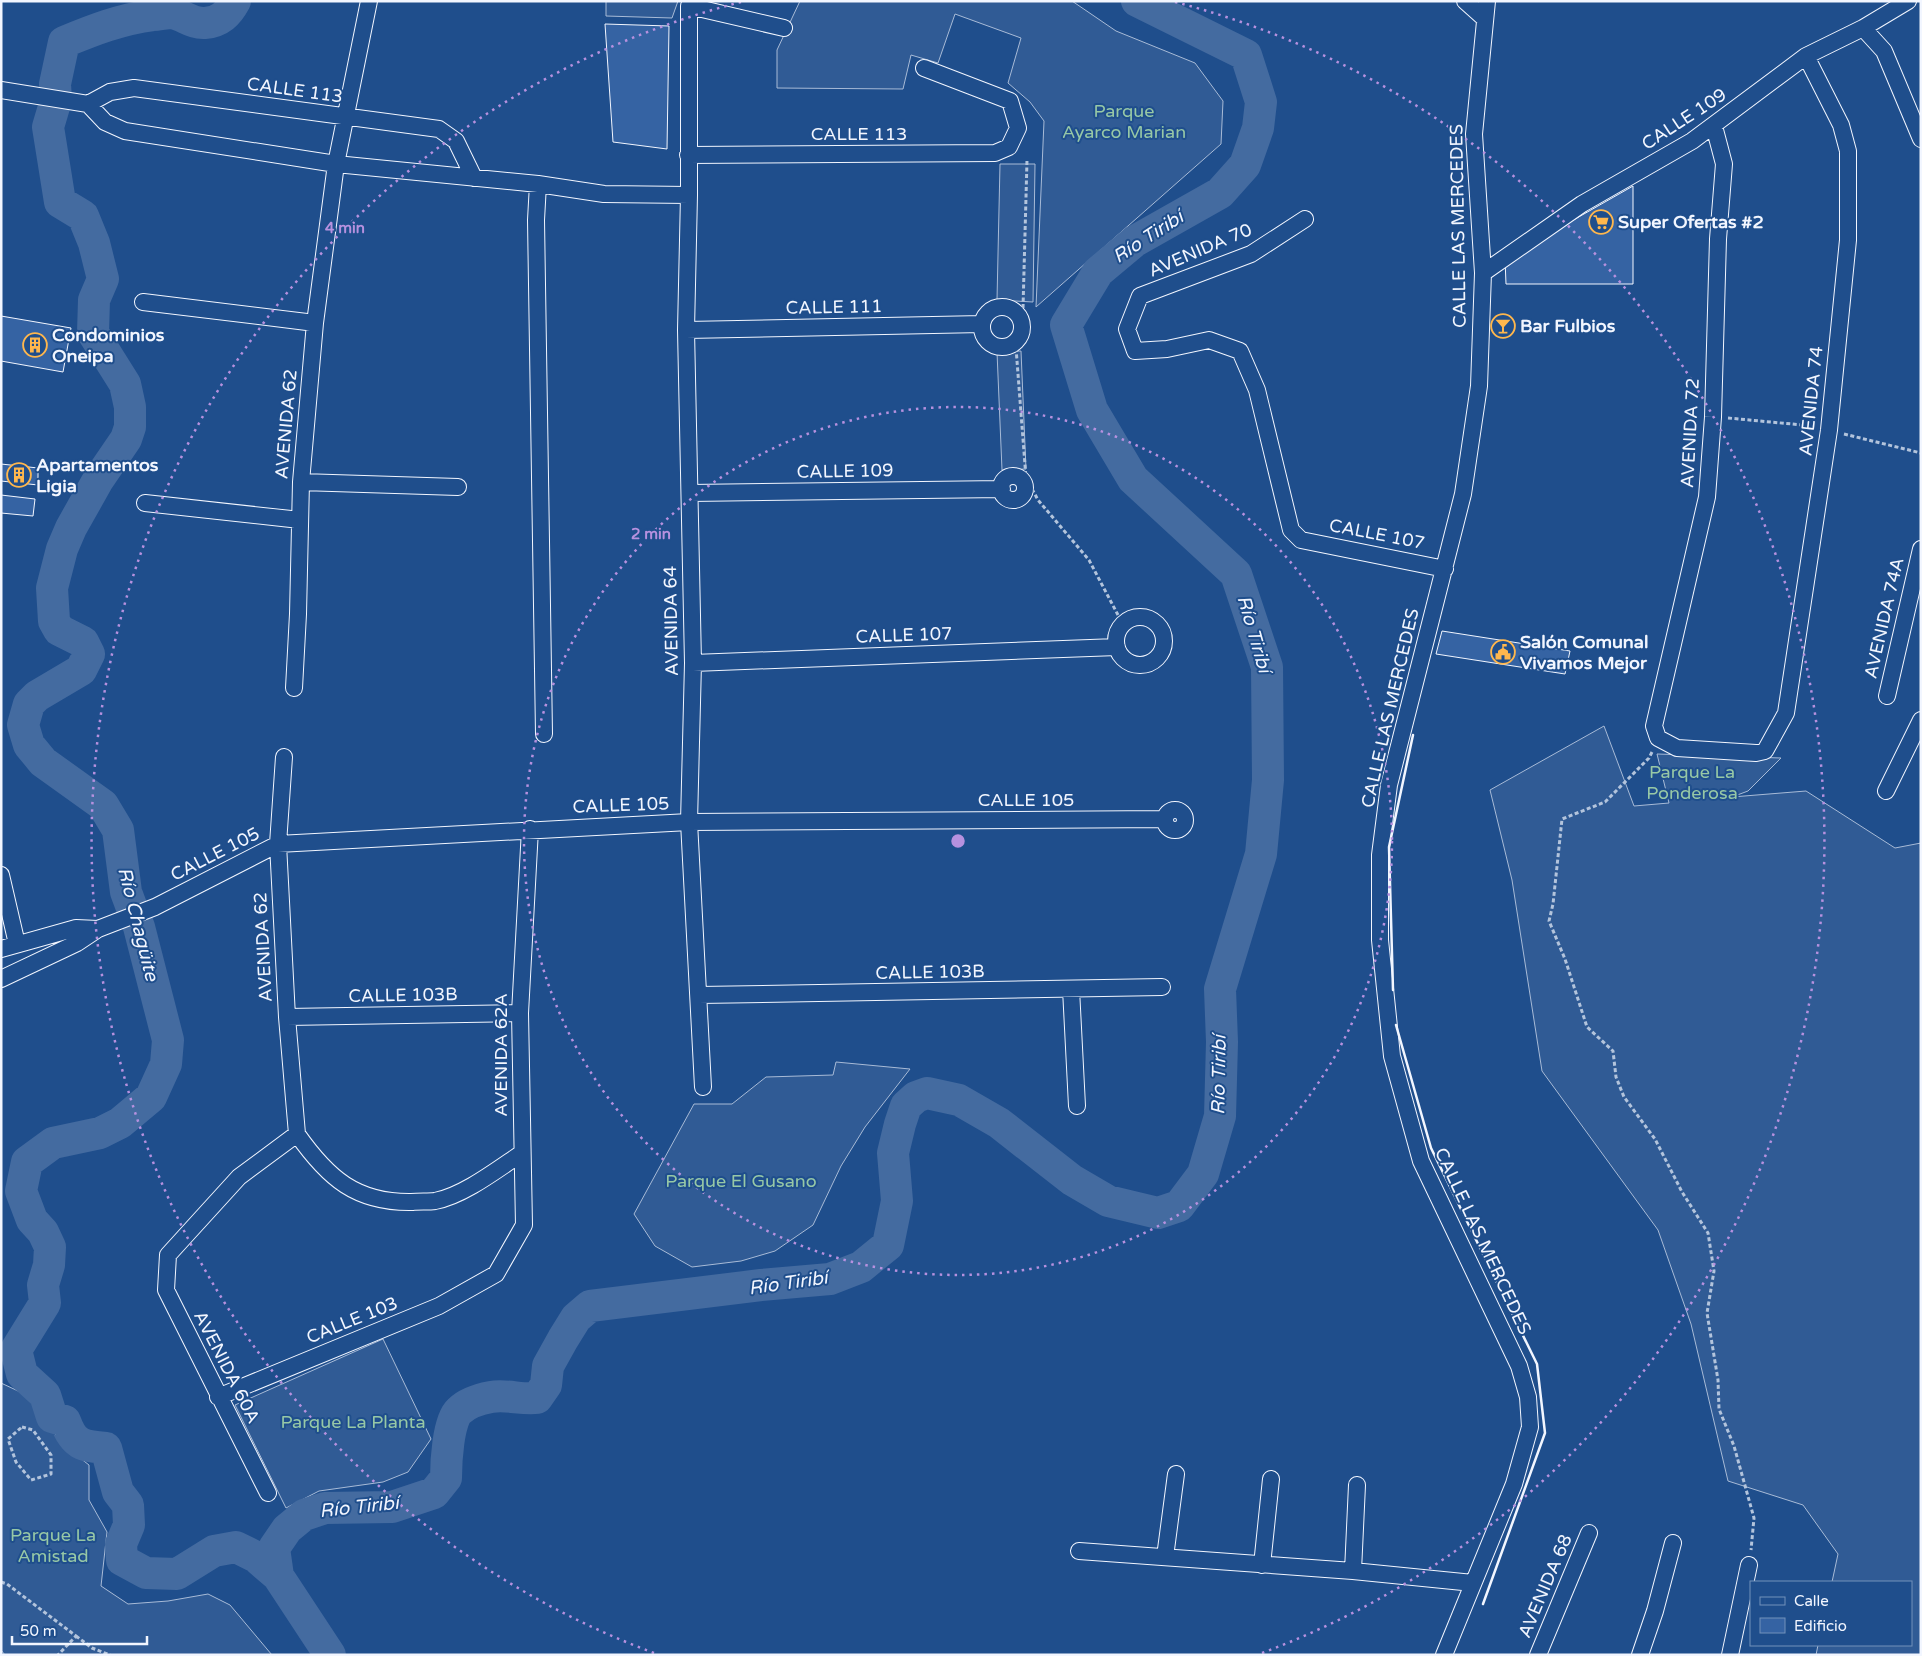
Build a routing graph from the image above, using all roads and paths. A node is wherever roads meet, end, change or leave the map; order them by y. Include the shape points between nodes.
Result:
1 (369, 1) edge
2 (1465, 1) edge
3 (1486, 1) edge
4 (1908, 1) edge
5 (1484, 18) junction
6 (784, 28) dead end
7 (1863, 28) junction
8 (1806, 56) junction
9 (924, 68) dead end
10 (1, 90) edge
11 (80, 103) junction
12 (346, 118) junction
13 (1714, 126) junction
14 (1921, 139) edge
15 (688, 155) junction
16 (1027, 160) dead end
17 (336, 164) junction
18 (474, 178) junction
19 (538, 184) junction
20 (690, 194) junction
21 (1305, 220) dead end
22 (1483, 273) junction
23 (143, 302) dead end
24 (1023, 308) dead end
25 (315, 323) junction
26 (982, 324) dead end
27 (686, 330) junction
28 (1016, 348) dead end
29 (1713, 417) junction
30 (1829, 430) junction
31 (1921, 452) edge
32 (301, 482) junction
33 (458, 487) dead end
34 (1002, 489) dead end
35 (690, 493) junction
36 (145, 503) dead end
37 (300, 520) junction
38 (1301, 540) joint
39 (1921, 549) edge
40 (1444, 569) junction
41 (1118, 615) dead end
42 (1117, 647) dead end
43 (693, 663) junction
44 (294, 688) dead end
45 (1887, 696) dead end
46 (1921, 720) edge
47 (544, 734) dead end
48 (1658, 738) junction
49 (284, 757) dead end
50 (1886, 792) dead end
51 (1165, 819) dead end
52 (689, 822) junction
53 (530, 829) junction
54 (278, 844) junction
55 (1, 875) edge
56 (98, 929) junction
57 (9, 947) edge
58 (1, 979) edge
59 (1162, 987) dead end
60 (1071, 990) junction
61 (699, 995) junction
62 (520, 1013) junction
63 (287, 1017) junction
64 (703, 1087) dead end
65 (1077, 1106) dead end
66 (297, 1134) junction
67 (522, 1153) junction
68 (496, 1274) joint
69 (218, 1396) junction
70 (1, 1438) edge
71 (8, 1439) junction
72 (1176, 1474) dead end
73 (1271, 1479) dead end
74 (1357, 1485) dead end
75 (268, 1493) dead end
76 (1589, 1533) dead end
77 (1673, 1543) dead end
78 (1079, 1551) dead end
79 (1165, 1557) junction
80 (1262, 1564) junction
81 (1749, 1565) joint
82 (1354, 1571) junction
83 (1, 1582) edge
84 (1473, 1583) junction
85 (76, 1636) junction
86 (58, 1655) edge
87 (110, 1655) edge
88 (1444, 1655) edge
89 (1538, 1655) edge
90 (1640, 1655) edge
91 (1730, 1655) edge

1 - 12 street, AVENIDA 62
2 - 5 street
3 - 5 street, CALLE LAS MERCEDES
4 - 7 street, CALLE 109
5 - 22 street, CALLE LAS MERCEDES via 1474,134
6 - 15 street, AVENIDA 64 via 689,6
7 - 8 street, CALLE 109
7 - 14 street via 1884,51
8 - 13 street, CALLE 109
8 - 30 street, AVENIDA 74 via 1841,125 1848,151 1848,240
9 - 15 street, CALLE 113 via 1010,101 1018,128 1009,147 995,154
10 - 11 street
11 - 12 street, CALLE 113 via 110,92 134,88
11 - 17 street via 105,122 125,131
12 - 17 street, AVENIDA 62
12 - 18 street, CALLE 113 via 439,129 456,141
13 - 22 street, CALLE 109 via 1582,204
13 - 29 street, AVENIDA 72 via 1724,164 1718,239
15 - 20 street, AVENIDA 64
16 - 24 path
17 - 18 street
17 - 25 street, AVENIDA 62
18 - 19 street
19 - 20 street via 604,194
19 - 47 street
20 - 27 street, AVENIDA 64
21 - 38 street, AVENIDA 70 via 1251,254 1140,296 1127,329 1135,351 1168,349 1209,340 1240,351 1257,390 1291,530
22 - 40 street, CALLE LAS MERCEDES via 1479,386 1463,494
23 - 25 street
25 - 32 street, AVENIDA 62
26 - 27 street, CALLE 111
27 - 35 street, AVENIDA 64
28 - 41 path via 1026,478 1038,500 1089,560
29 - 30 path via 1806,424
29 - 48 street, AVENIDA 72 via 1707,497 1654,726
30 - 31 path
30 - 48 street, AVENIDA 74 via 1786,713 1766,751 1678,748
32 - 33 street
32 - 37 street, AVENIDA 62
34 - 35 street, CALLE 109
35 - 43 street, AVENIDA 64
36 - 37 street
37 - 44 street, AVENIDA 62
38 - 40 street, CALLE 107
39 - 45 street, AVENIDA 74A
40 - 84 street, CALLE LAS MERCEDES via 1389,785 1380,854 1380,940 1392,1056 1422,1161 1519,1366 1528,1397 1530,1427 1514,1484
42 - 43 street, CALLE 107
43 - 52 street, AVENIDA 64
46 - 50 street
48 - 81 path via 1649,758 1605,802 1562,819 1549,921 1587,1027 1614,1051 1616,1077 1624,1097 1655,1139 1682,1192 1708,1233 1714,1271 1707,1313 1718,1380 1719,1409 1734,1446 1754,1518
49 - 54 street, AVENIDA 62
51 - 52 street, CALLE 105
52 - 53 street, CALLE 105
52 - 61 street, AVENIDA 64
53 - 54 street, CALLE 105
53 - 62 street, AVENIDA 62A
54 - 56 street, CALLE 105 via 142,912
54 - 63 street, AVENIDA 62
55 - 57 street
56 - 57 street, CALLE 105 via 76,928
56 - 58 street, CALLE 105 via 77,943
59 - 60 street, CALLE 103B
60 - 61 street, CALLE 103B
60 - 65 street
61 - 64 street, AVENIDA 64
62 - 63 street, CALLE 103B
62 - 67 street, AVENIDA 62A
63 - 66 street, AVENIDA 62
66 - 67 street via 314,1158 351,1190 388,1202 436,1201 476,1184
66 - 69 street, AVENIDA 60A via 239,1177 168,1255 166,1290
67 - 68 street, AVENIDA 62A via 524,1225
68 - 69 street, CALLE 103 via 439,1306
69 - 75 street, AVENIDA 60A
70 - 71 path
71 - 71 path via 16,1462 31,1480 51,1474 51,1455 33,1430 22,1427
72 - 79 street
73 - 80 street
74 - 82 street
76 - 89 street, AVENIDA 68
77 - 90 street
78 - 79 street
79 - 80 street
80 - 82 street
81 - 91 street
82 - 84 street
83 - 85 path
84 - 88 street, CALLE LAS MERCEDES
85 - 86 path
85 - 87 path via 92,1648

